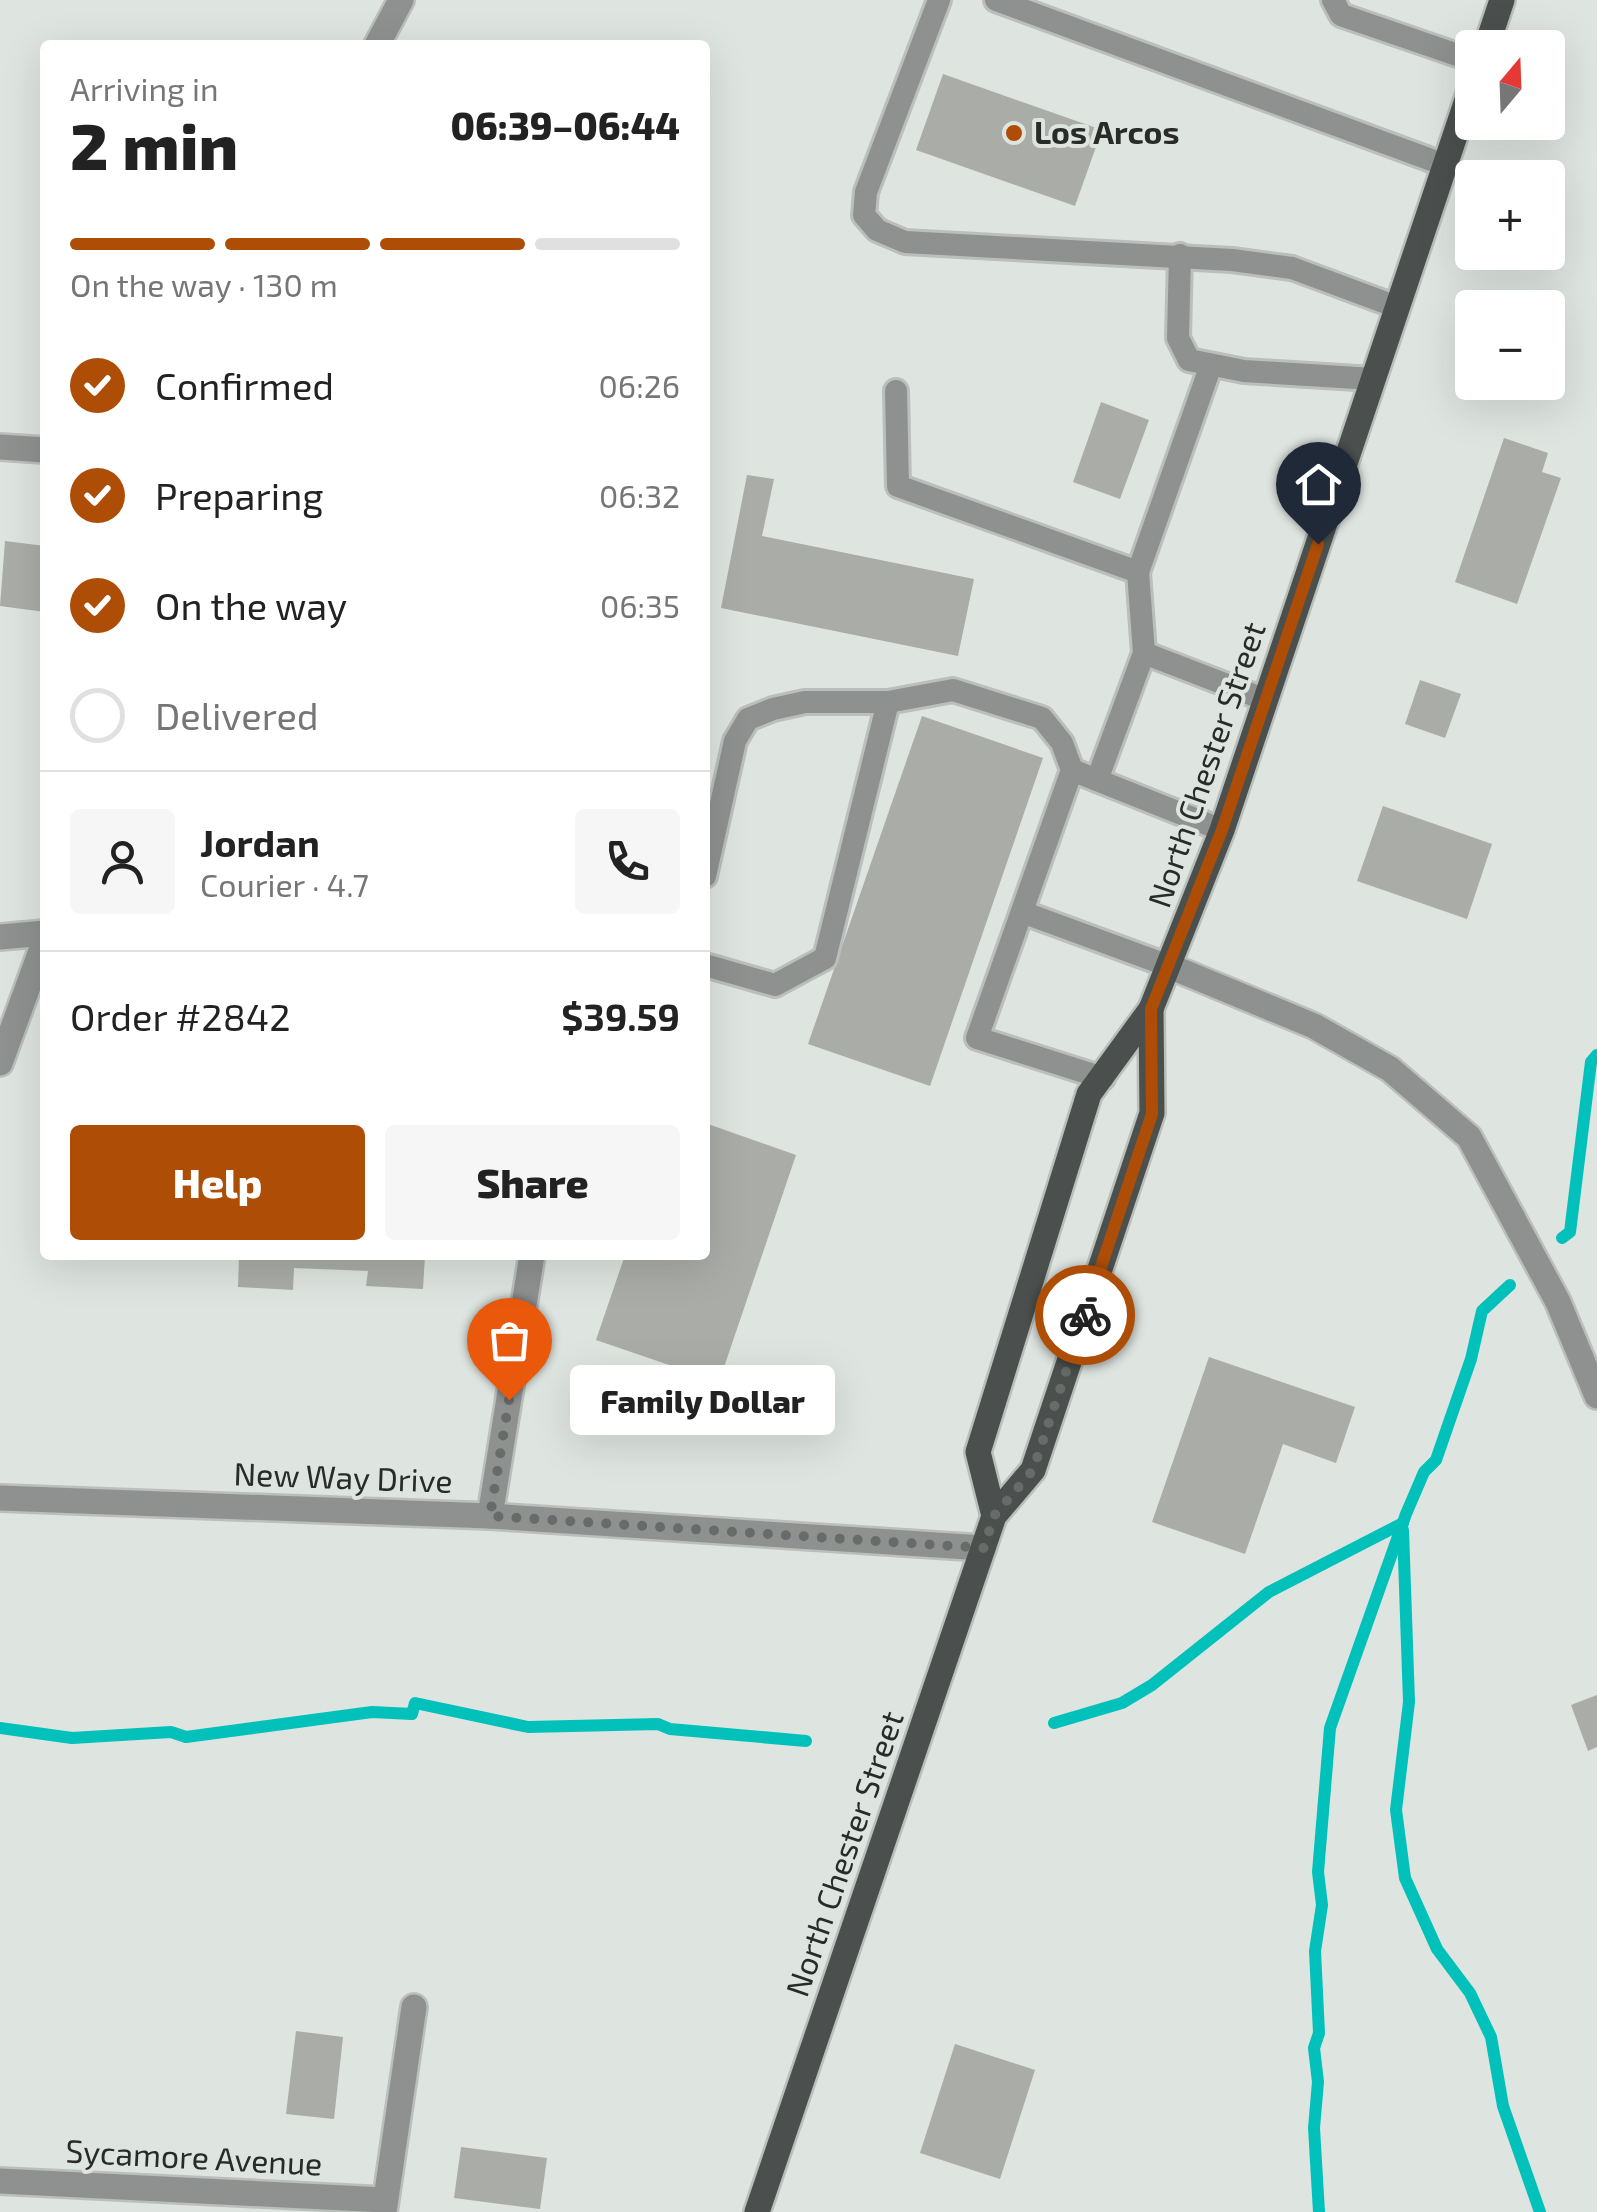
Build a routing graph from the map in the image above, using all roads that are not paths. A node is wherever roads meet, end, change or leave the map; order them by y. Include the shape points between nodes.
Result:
1 (401, 0) edge
2 (938, 0) edge
3 (996, 0) edge
4 (1333, 0) edge
5 (1502, 0) edge
6 (1492, 30) edge
7 (380, 40) edge
8 (1455, 54) edge
9 (1455, 135) edge
10 (1445, 165) junction
11 (1180, 255) junction
12 (1397, 306) junction
13 (1211, 365) junction
14 (1373, 379) junction
15 (896, 391) dead end
16 (0, 447) edge
17 (40, 450) edge
18 (1138, 572) junction
19 (1144, 653) junction
20 (1266, 700) junction
21 (888, 702) junction
22 (1072, 770) junction
23 (1096, 780) junction
24 (1222, 830) junction
25 (710, 853) edge
26 (1022, 912) junction
27 (40, 936) edge
28 (0, 937) edge
29 (40, 950) edge
30 (710, 966) edge
31 (1169, 966) junction
32 (1151, 1009) junction
33 (0, 1063) edge
34 (1104, 1078) junction
35 (531, 1260) edge
36 (1597, 1396) edge
37 (0, 1498) edge
38 (490, 1516) junction
39 (994, 1516) junction
40 (984, 1548) junction
41 (414, 2008) dead end
42 (0, 2180) edge
43 (384, 2206) edge
44 (757, 2212) edge

1 - 7 street
2 - 11 lane via 866,192 864,215 877,230 904,242
3 - 10 lane
4 - 8 lane via 1340,16
5 - 6 main road
9 - 10 main road, North Chester Street
10 - 12 main road, North Chester Street
11 - 12 lane via 1292,268
11 - 13 lane via 1180,350 1189,360
12 - 14 main road, North Chester Street
13 - 14 lane
13 - 18 lane
14 - 20 main road, North Chester Street
15 - 18 lane via 898,486
16 - 17 street
18 - 19 lane
19 - 20 lane
19 - 23 lane
20 - 24 main road, North Chester Street
21 - 22 lane via 953,690 1042,718
21 - 25 lane via 806,702 748,719 735,740
21 - 30 lane via 825,958 775,985
22 - 23 lane
22 - 26 lane
23 - 24 lane
24 - 31 main road, North Chester Street
26 - 31 lane
26 - 34 lane via 976,1038
27 - 28 street
29 - 33 street
31 - 32 main road, North Chester Street
31 - 36 street via 1314,1026 1390,1069 1469,1138 1558,1302
32 - 34 main road, North Chester Street
32 - 39 main road, North Chester Street via 1152,1114 1033,1470
34 - 39 main road, North Chester Street via 1089,1094 978,1452
35 - 38 street
37 - 38 street, New Way Drive
38 - 40 street, New Way Drive
39 - 40 main road, North Chester Street
40 - 44 main road, North Chester Street
41 - 43 street
42 - 43 street, Sycamore Avenue

